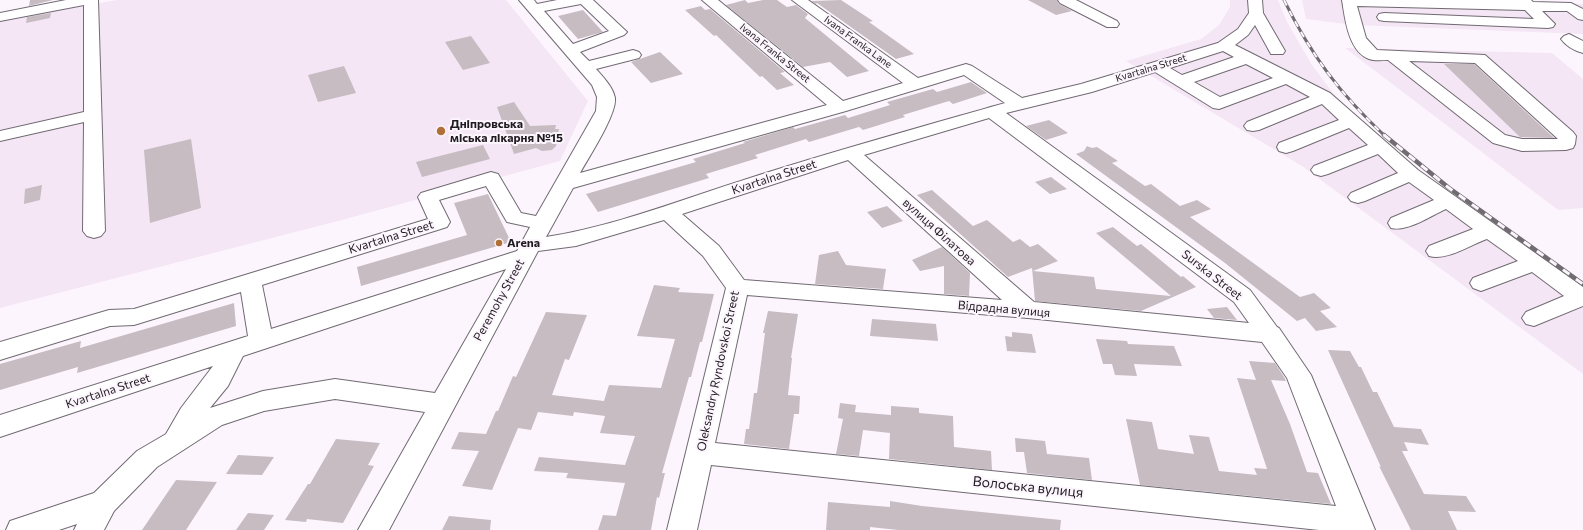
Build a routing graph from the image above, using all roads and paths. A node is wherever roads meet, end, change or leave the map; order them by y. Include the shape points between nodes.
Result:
1 (88, 0) edge
2 (91, 0) edge
3 (585, 0) edge
4 (709, 0) edge
5 (800, 0) edge
6 (1065, 0) edge
7 (1349, 0) edge
8 (1369, 1) edge
9 (71, 2) edge
10 (1428, 2) edge
11 (1462, 2) edge
12 (1500, 3) edge
13 (1526, 4) edge
14 (530, 5) edge
15 (570, 5) edge
16 (1255, 6) edge
17 (1352, 16) junction
18 (1583, 16) edge
19 (0, 17) edge
20 (1112, 24) dead end
21 (1569, 40) dead end
22 (1224, 46) junction
23 (1583, 48) edge
24 (571, 50) junction
25 (1277, 51) dead end
26 (633, 55) dead end
27 (1391, 55) junction
28 (1247, 58) junction
29 (1156, 66) junction
30 (585, 67) junction
31 (1287, 78) junction
32 (1180, 81) junction
33 (916, 84) junction
34 (1324, 97) junction
35 (1020, 104) junction
36 (840, 107) junction
37 (991, 111) junction
38 (92, 115) junction
39 (1352, 121) junction
40 (1253, 126) dead end
41 (0, 136) edge
42 (1380, 146) junction
43 (1286, 147) dead end
44 (851, 153) junction
45 (1321, 170) dead end
46 (1411, 174) junction
47 (564, 184) junction
48 (1358, 197) dead end
49 (1448, 201) junction
50 (668, 212) junction
51 (542, 223) junction
52 (1398, 223) dead end
53 (94, 230) dead end
54 (1488, 230) junction
55 (526, 251) junction
56 (1437, 251) dead end
57 (1535, 263) junction
58 (250, 281) junction
59 (1481, 283) dead end
60 (737, 287) junction
61 (1582, 298) edge
62 (1028, 310) junction
63 (1534, 318) dead end
64 (1270, 334) junction
65 (261, 342) junction
66 (234, 350) junction
67 (0, 352) edge
68 (442, 404) junction
69 (0, 426) edge
70 (174, 442) junction
71 (700, 453) junction
72 (104, 502) junction
73 (1358, 525) edge
74 (21, 530) edge
75 (89, 530) edge
76 (374, 530) edge
77 (682, 530) edge

1 - 9 street
2 - 38 street
3 - 24 street via 619,32
4 - 36 street, Ivana Franka Street
5 - 33 street, Ivana Franka Lane
6 - 20 street
7 - 8 street
7 - 17 street
8 - 10 street
9 - 19 street
10 - 11 street
11 - 12 street
12 - 13 street
13 - 17 street via 1548,24
13 - 18 street via 1571,7
14 - 15 street
14 - 24 street, Peremohy Street
16 - 22 street, Kvartalna Street via 1243,32
16 - 25 street
17 - 27 street via 1364,49 1373,55
21 - 23 street
22 - 28 street
22 - 29 street, Kvartalna Street
24 - 30 street, Peremohy Street
26 - 30 street
27 - 27 street via 1480,58 1567,136 1566,144 1522,145 1499,139
28 - 31 street
28 - 32 street
29 - 32 street
29 - 35 street, Kvartalna Street via 1086,88
30 - 47 street, Peremohy Street via 600,84 606,96 605,110
31 - 32 street via 1219,104
31 - 34 street
33 - 35 street via 966,69
33 - 36 street
34 - 39 street
34 - 40 street
35 - 37 street, Kvartalna Street
36 - 47 street
37 - 44 street, Kvartalna Street
37 - 64 street, Surska Street via 1242,296
38 - 41 street
38 - 53 street
39 - 42 street
39 - 43 street
42 - 45 street
42 - 46 street
44 - 50 street, Kvartalna Street
44 - 62 street, вулиця Філатова
46 - 48 street
46 - 49 street
47 - 51 street, Peremohy Street
49 - 52 street
49 - 54 street
50 - 55 street, Kvartalna Street
50 - 60 street, Oleksandry Ryndovskoi Street via 711,251
51 - 55 street, Peremohy Street
51 - 58 street, Kvartalna Street via 514,218 491,178 428,197 440,222
54 - 56 street
54 - 57 street
55 - 65 street, Kvartalna Street
55 - 68 street, Peremohy Street
57 - 59 street
57 - 61 street
58 - 65 street
58 - 67 street, Kvartalna Street via 134,317 109,318
60 - 62 street, Відрадна вулиця
60 - 71 street, Oleksandry Ryndovskoi Street
61 - 63 street
62 - 64 street, Відрадна вулиця
64 - 73 street, Surska Street via 1298,375
65 - 66 street, Kvartalna Street
66 - 69 street, Kvartalna Street
66 - 70 street via 219,380 190,415
68 - 70 street via 335,389 262,401 213,418
68 - 76 street, Peremohy Street
70 - 72 street via 147,459
71 - 73 street, Волоська вулиця
71 - 77 street, Oleksandry Ryndovskoi Street
72 - 74 street
72 - 75 street

